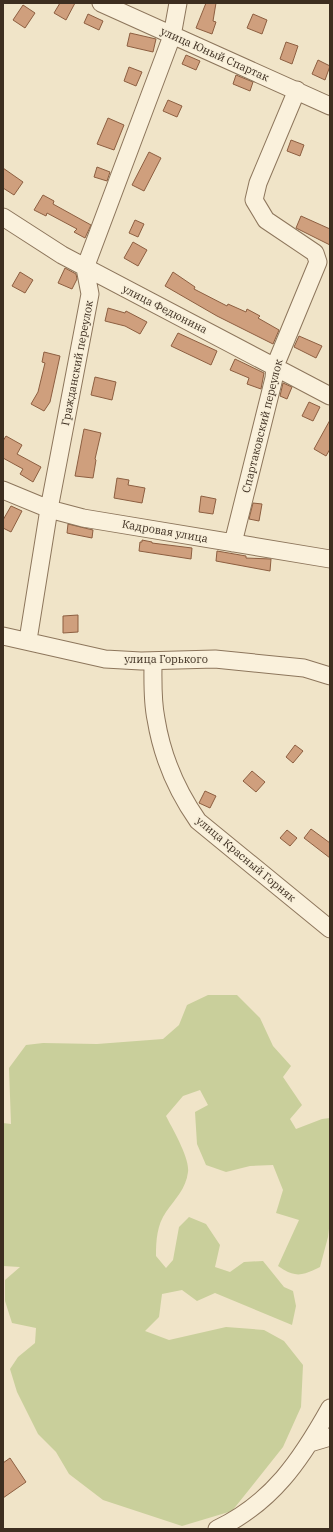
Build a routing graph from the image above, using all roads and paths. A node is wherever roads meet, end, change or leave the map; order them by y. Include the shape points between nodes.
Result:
1 (101, 3) edge
2 (178, 3) edge
3 (172, 36) junction
4 (297, 90) junction
5 (330, 106) edge
6 (3, 217) edge
7 (85, 268) junction
8 (275, 366) junction
9 (330, 396) edge
10 (3, 490) edge
11 (49, 509) junction
12 (233, 543) junction
13 (330, 559) edge
14 (3, 636) edge
15 (28, 640) junction
16 (153, 661) junction
17 (330, 676) edge
18 (330, 929) edge
19 (330, 1408) edge
20 (330, 1436) edge
21 (310, 1442) junction
22 (216, 1529) edge

1 - 3 street, улица Юный Спартак
2 - 3 street
3 - 4 street, улица Юный Спартак
3 - 7 street
4 - 5 street, улица Юный Спартак
4 - 8 street, Спартаковский переулок via 258,183 254,200 266,220 315,253 318,262
6 - 7 street, улица Федюнина
7 - 8 street, улица Федюнина
7 - 11 street, Гражданский переулок via 90,294
8 - 9 street, улица Федюнина
8 - 12 street, Спартаковский переулок
10 - 11 street, Кадровая улица
11 - 12 street, Кадровая улица via 83,518
11 - 15 street, Гражданский переулок
12 - 13 street, Кадровая улица
14 - 15 street, улица Горького
15 - 16 street, улица Горького via 105,659
16 - 17 street, улица Горького via 216,659 304,668
16 - 18 street, улица Красный Горняк via 156,720 168,765 182,798 198,821
19 - 21 street
20 - 21 street
21 - 22 street via 281,1482 237,1520

